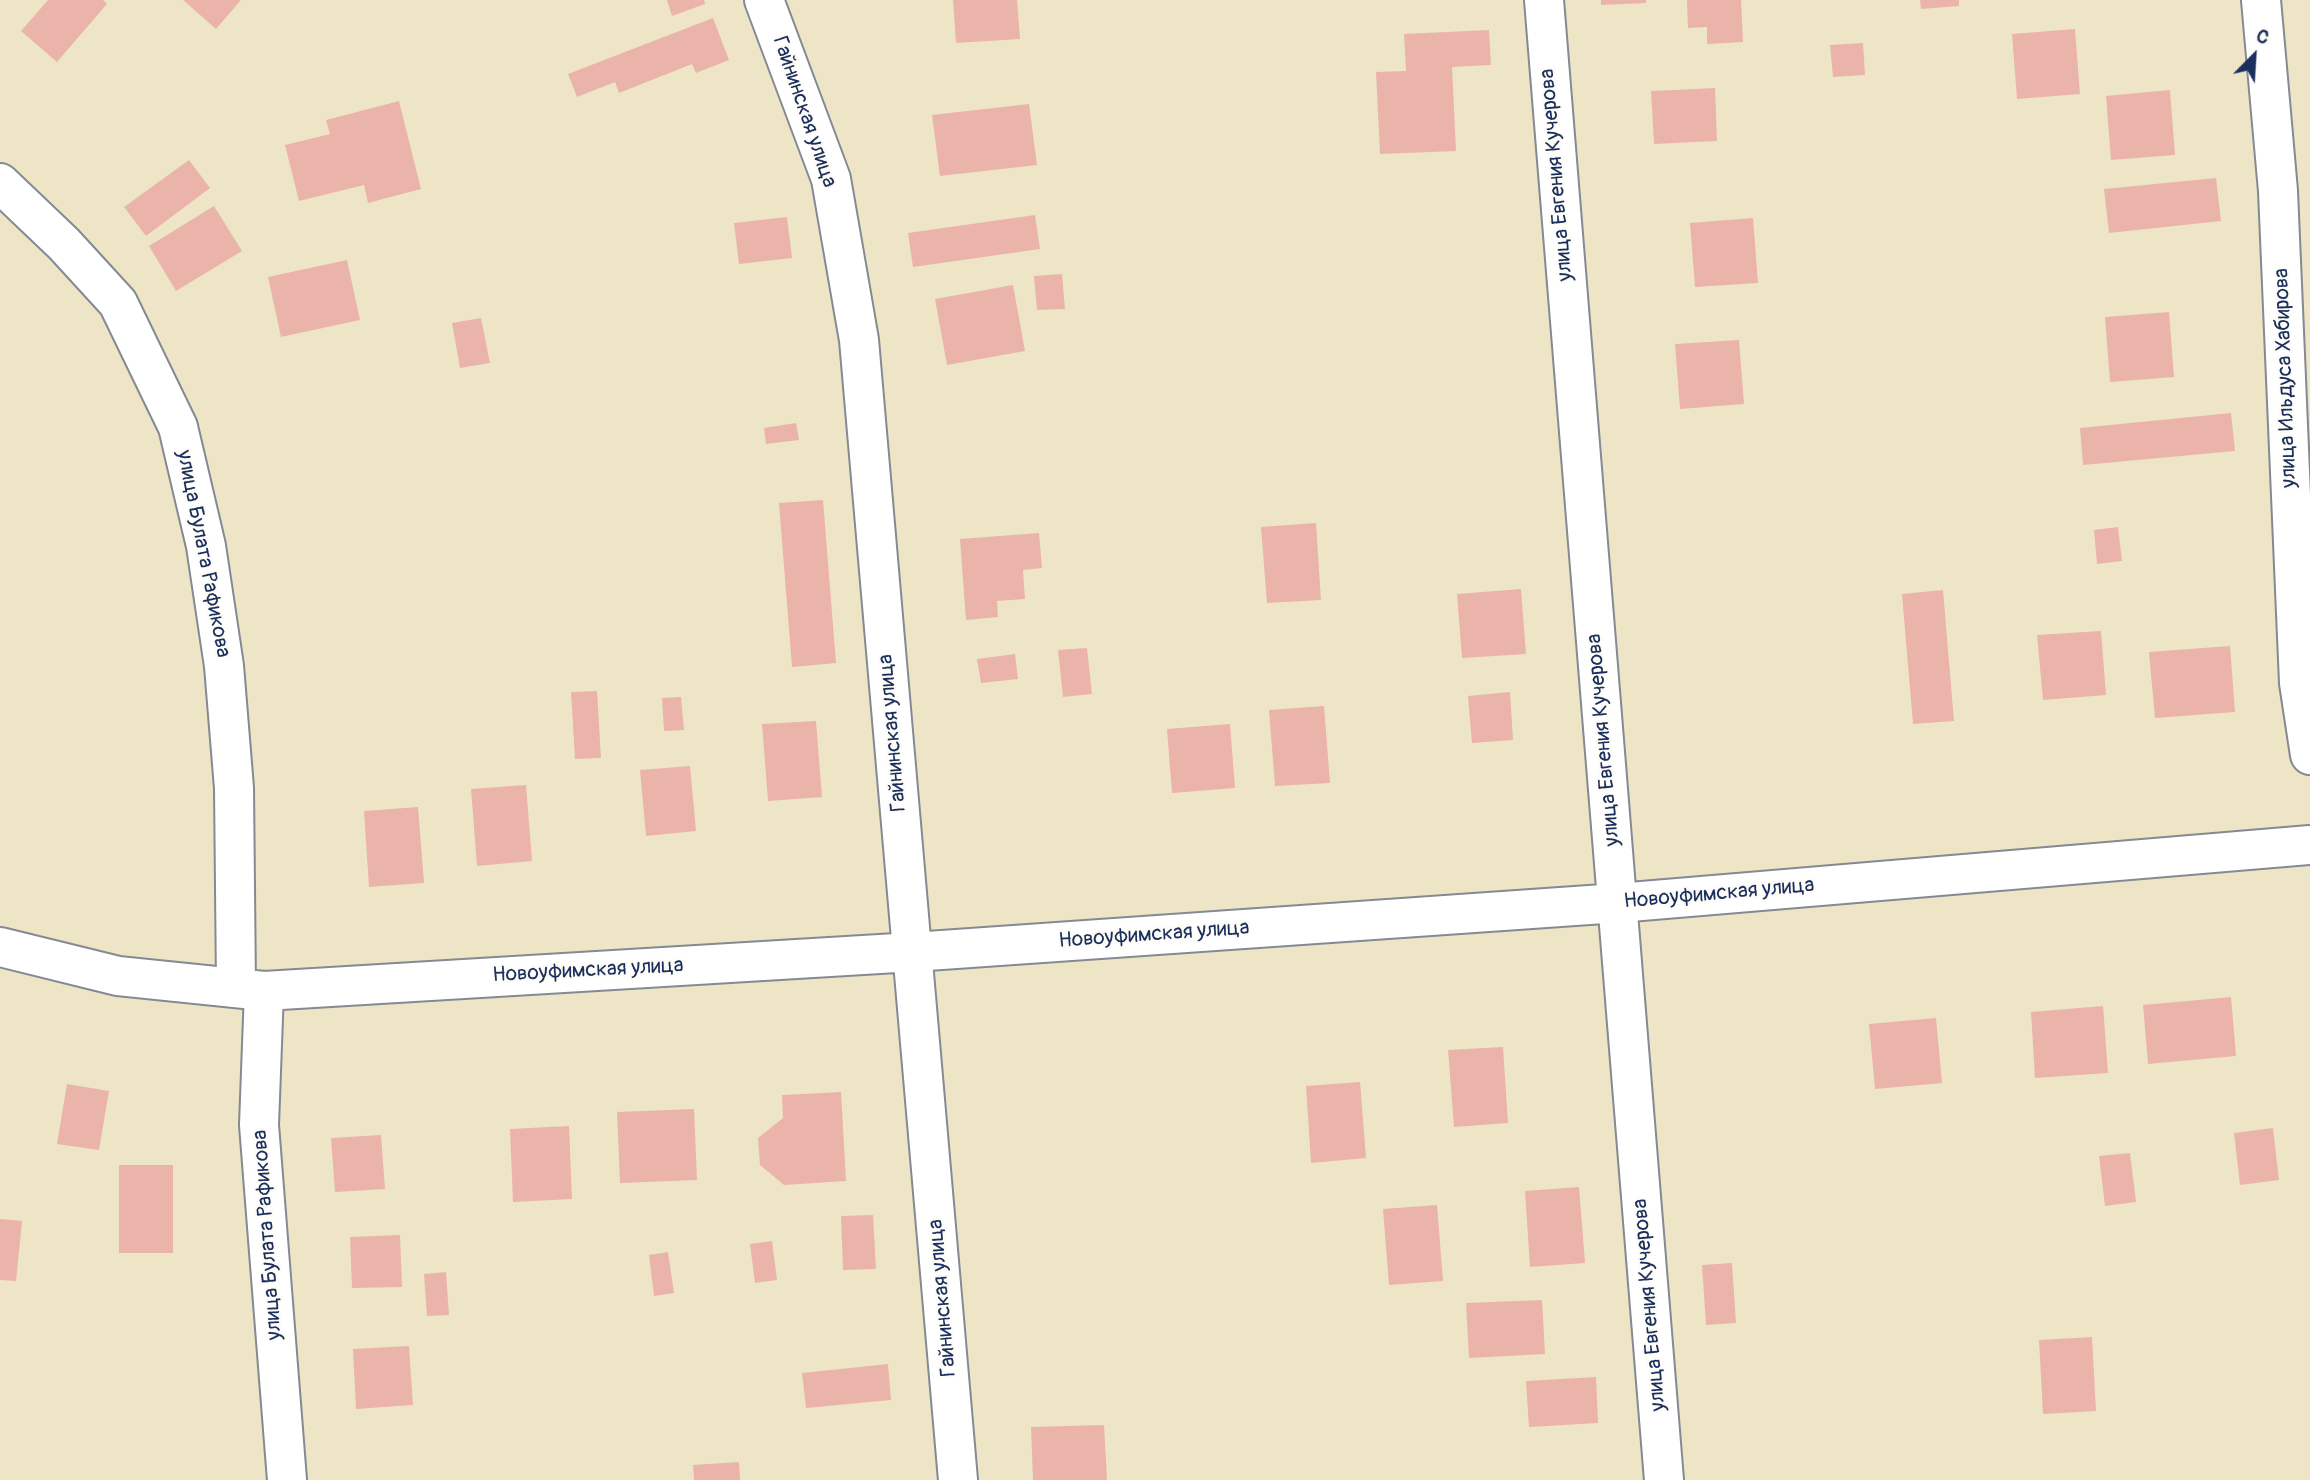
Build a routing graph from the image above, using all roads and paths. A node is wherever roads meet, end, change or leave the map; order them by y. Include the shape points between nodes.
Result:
1 (764, 0) edge
2 (1544, 0) edge
3 (2261, 0) edge
4 (0, 183) edge
5 (2310, 755) edge
6 (2310, 845) edge
7 (1618, 903) junction
8 (0, 947) edge
9 (912, 952) junction
10 (250, 989) junction
11 (287, 1480) edge
12 (958, 1480) edge
13 (1664, 1480) edge

1 - 9 street, Гайнинская улица via 831,179 859,341
2 - 7 street, улица Евгения Кучерова
3 - 5 street, улица Ильдуса Хабирова via 2278,191 2299,683
4 - 10 street, улица Булата Рафикова via 118,303 178,428 206,546 224,666
6 - 7 street, Новоуфимская улица
7 - 9 street, Новоуфимская улица
7 - 13 street, улица Евгения Кучерова
8 - 10 street, Новоуфимская улица via 118,976
9 - 10 street, Новоуфимская улица
9 - 12 street, Гайнинская улица
10 - 11 street, улица Булата Рафикова

